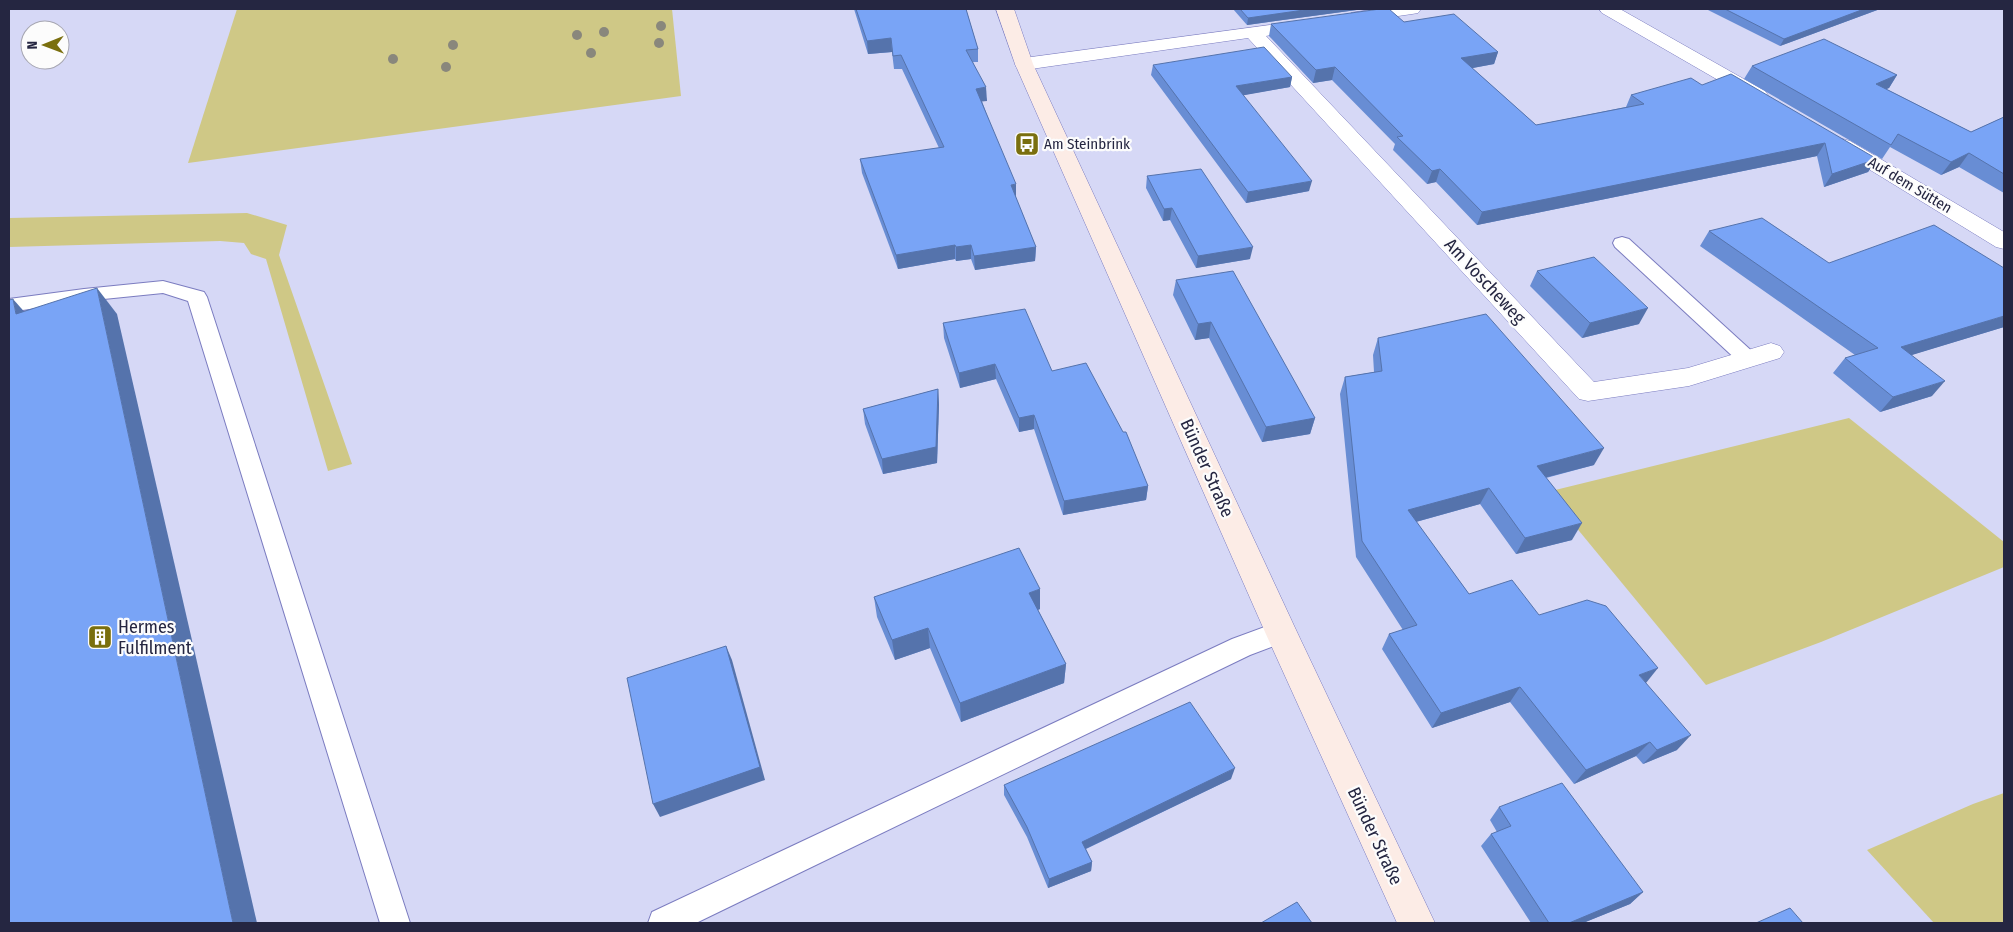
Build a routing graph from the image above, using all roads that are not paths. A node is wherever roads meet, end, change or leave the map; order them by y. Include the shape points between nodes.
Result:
1 (1005, 9) edge
2 (1412, 9) edge
3 (1608, 9) edge
4 (1337, 20) edge
5 (1290, 27) edge
6 (1253, 33) junction
7 (1024, 64) junction
8 (1772, 104) edge
9 (1824, 134) edge
10 (2004, 242) edge
11 (1622, 243) dead end
12 (9, 306) edge
13 (1771, 352) dead end
14 (1748, 359) junction
15 (1281, 632) junction
16 (396, 923) edge
17 (663, 923) edge
18 (1416, 923) edge

1 - 7 main road, Bünder Straße
2 - 4 street
3 - 8 street
5 - 6 street
6 - 7 street
6 - 14 street, Am Voscheweg via 1588,392 1690,377
7 - 15 main road, Bünder Straße
9 - 10 street, Auf dem Sütten
11 - 14 lane
12 - 16 lane via 163,287 197,297
13 - 14 street, Am Voscheweg
15 - 17 lane via 1242,647
15 - 18 main road, Bünder Straße

